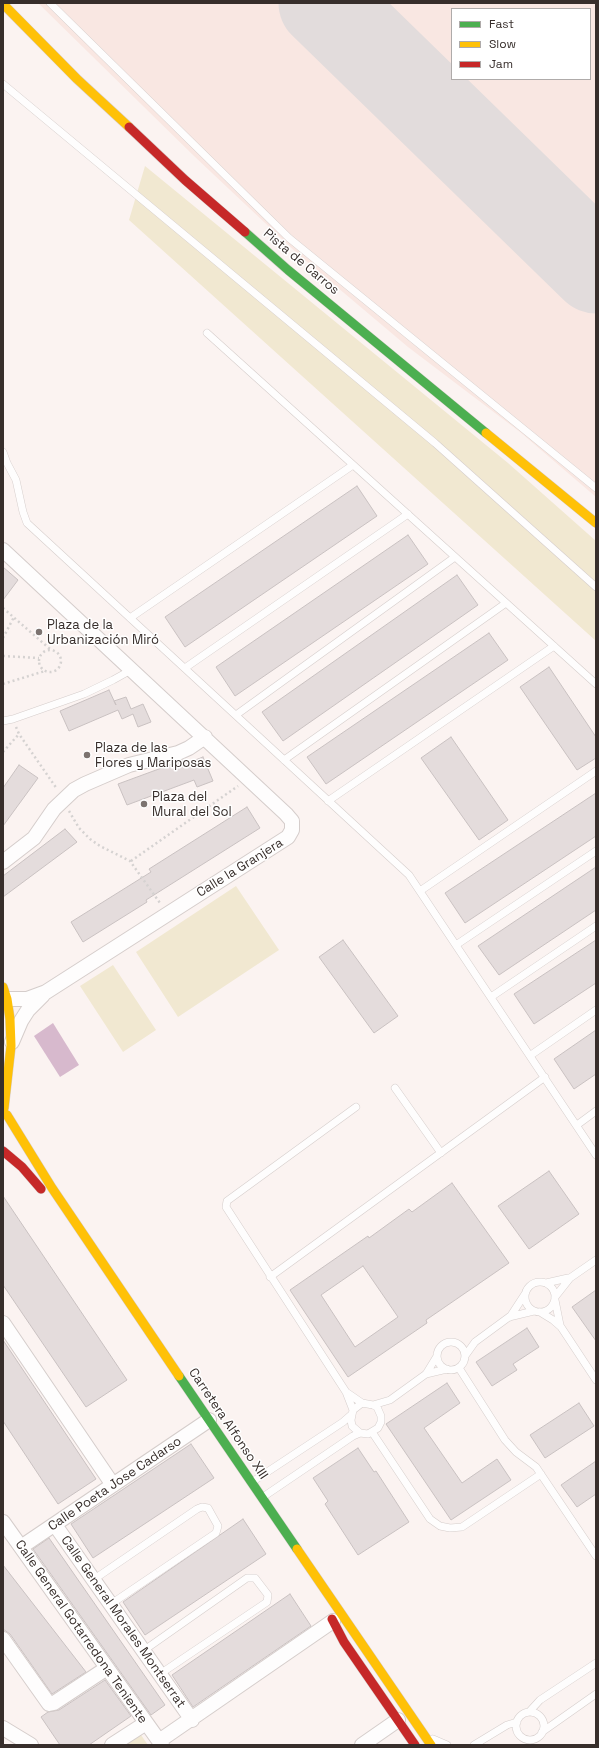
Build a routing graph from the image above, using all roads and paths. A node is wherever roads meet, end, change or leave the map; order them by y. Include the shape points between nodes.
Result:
1 (50, 3) edge
2 (3, 4) edge
3 (3, 84) edge
4 (207, 334) dead end
5 (3, 452) edge
6 (353, 464) junction
7 (596, 488) edge
8 (408, 514) junction
9 (596, 524) edge
10 (3, 550) edge
11 (455, 557) junction
12 (596, 588) edge
13 (506, 603) junction
14 (3, 608) edge
15 (14, 617) junction
16 (130, 618) junction
17 (3, 638) edge
18 (554, 646) junction
19 (50, 650) junction
20 (3, 656) edge
21 (39, 658) junction
22 (3, 661) edge
23 (185, 668) junction
24 (131, 670) junction
25 (45, 671) junction
26 (3, 684) edge
27 (596, 684) edge
28 (236, 715) junction
29 (3, 721) edge
30 (19, 734) dead end
31 (205, 737) junction
32 (3, 752) edge
33 (284, 760) junction
34 (596, 771) edge
35 (248, 778) junction
36 (328, 801) junction
37 (596, 852) edge
38 (3, 862) edge
39 (420, 891) junction
40 (167, 913) junction
41 (596, 926) edge
42 (456, 945) junction
43 (46, 992) junction
44 (5, 993) edge
45 (491, 997) junction
46 (596, 1010) edge
47 (11, 1046) junction
48 (531, 1055) junction
49 (545, 1077) junction
50 (395, 1088) dead end
51 (356, 1107) dead end
52 (5, 1110) edge
53 (596, 1111) edge
54 (576, 1125) junction
55 (4, 1130) dead end
56 (3, 1151) edge
57 (441, 1153) junction
58 (596, 1155) edge
59 (596, 1260) edge
60 (270, 1277) junction
61 (570, 1278) junction
62 (546, 1283) junction
63 (525, 1294) junction
64 (555, 1298) junction
65 (537, 1311) junction
66 (509, 1318) junction
67 (3, 1323) edge
68 (561, 1327) junction
69 (475, 1342) junction
70 (459, 1345) junction
71 (438, 1356) junction
72 (465, 1356) junction
73 (458, 1368) junction
74 (447, 1369) junction
75 (426, 1374) junction
76 (596, 1380) edge
77 (346, 1392) junction
78 (390, 1400) junction
79 (362, 1403) junction
80 (373, 1404) junction
81 (352, 1413) junction
82 (381, 1416) junction
83 (205, 1422) junction
84 (372, 1432) junction
85 (360, 1433) junction
86 (541, 1474) junction
87 (252, 1482) junction
88 (113, 1485) junction
89 (262, 1498) junction
90 (3, 1523) edge
91 (55, 1525) junction
92 (21, 1547) junction
93 (286, 1549) dead end
94 (596, 1556) edge
95 (94, 1580) junction
96 (111, 1604) junction
97 (335, 1618) junction
98 (3, 1640) edge
99 (143, 1650) junction
100 (596, 1663) edge
101 (107, 1668) junction
102 (160, 1674) junction
103 (596, 1694) edge
104 (529, 1712) junction
105 (192, 1720) junction
106 (398, 1720) junction
107 (516, 1722) junction
108 (146, 1723) junction
109 (3, 1728) edge
110 (420, 1729) junction
111 (541, 1734) junction
112 (160, 1743) edge
113 (530, 1744) edge
114 (31, 1745) edge
115 (112, 1745) edge
116 (362, 1745) edge
117 (415, 1745) edge
118 (424, 1745) edge
119 (431, 1745) edge
120 (447, 1745) edge
121 (474, 1745) edge

1 - 7 lane via 289,238
2 - 9 street, Pista de Carros via 77,79 191,185 288,270
3 - 12 lane via 429,438
4 - 6 lane
5 - 16 lane via 20,490 27,523
6 - 8 lane
6 - 16 lane
8 - 11 lane
8 - 23 lane
10 - 24 street, Calle la Granjera
11 - 13 lane
11 - 28 lane
13 - 18 lane
13 - 33 lane
14 - 15 path
15 - 17 path
15 - 19 path
16 - 23 lane
18 - 27 lane
18 - 36 lane
19 - 21 path via 43,652
19 - 25 path via 59,654 60,665 52,672
20 - 21 path
20 - 22 path
21 - 25 path via 40,666
23 - 28 lane
24 - 29 lane via 84,694
24 - 31 street, Calle la Granjera
25 - 26 path
28 - 33 lane
30 - 32 path
31 - 35 street, Calle la Granjera
31 - 38 street via 178,753 124,767 74,790 54,809 34,838
33 - 36 lane
34 - 39 lane
35 - 40 path via 130,861
35 - 40 street, Calle la Granjera via 292,821 292,830 288,837
36 - 39 lane via 400,866
37 - 42 lane
39 - 42 lane
40 - 43 street, Calle la Granjera
41 - 45 lane
42 - 45 lane
43 - 44 street, Calle la Granjera via 27,999
43 - 47 street, Calle la Granjera via 36,1000 21,1021
44 - 47 street
45 - 48 lane
46 - 48 lane
47 - 52 street
48 - 49 lane
49 - 54 lane
49 - 57 lane
50 - 57 lane
51 - 60 lane via 227,1201 227,1209
52 - 55 street via 7,1123
52 - 83 street, Carretera Alfonso XIII via 52,1188
53 - 54 lane
54 - 58 lane
56 - 83 street, Carretera Alfonso XIII via 46,1195
57 - 60 lane
59 - 61 lane
60 - 77 lane
61 - 62 lane
61 - 64 lane
62 - 63 lane via 531,1285
62 - 64 lane
63 - 65 lane via 526,1304
63 - 66 lane
64 - 65 lane via 549,1309
64 - 68 lane via 556,1314
65 - 66 lane
65 - 68 lane
66 - 69 lane
67 - 88 street
68 - 76 lane
69 - 70 lane
69 - 72 lane
70 - 71 lane via 445,1344 438,1352
70 - 72 lane
71 - 74 lane via 441,1366
71 - 75 lane
72 - 73 lane via 465,1360
73 - 74 lane
73 - 86 lane via 509,1445
74 - 75 lane
75 - 78 lane
77 - 79 lane
77 - 81 lane
78 - 80 lane
78 - 82 lane
79 - 80 lane
79 - 81 lane
80 - 82 lane
81 - 85 lane via 352,1426
81 - 87 lane via 343,1422
82 - 84 lane via 378,1428
83 - 87 street, Carretera Alfonso XIII
83 - 88 street, Calle Poeta Jose Cadarso
83 - 93 street, Carretera Alfonso XIII
84 - 85 lane
84 - 86 lane via 430,1519 440,1526 462,1527
85 - 89 lane
86 - 94 lane
87 - 89 street, Carretera Alfonso XIII
88 - 91 street, Calle Poeta Jose Cadarso
89 - 97 street, Carretera Alfonso XIII
90 - 92 street, Calle General Gotarredona Teniente
91 - 92 street, Calle Poeta Jose Cadarso
91 - 95 street, Calle General Morales Montserrat
92 - 101 street, Calle General Gotarredona Teniente
95 - 96 street, Calle General Morales Montserrat
95 - 96 lane via 196,1509 202,1506 208,1508 218,1526 216,1533
96 - 99 street, Calle General Morales Montserrat
97 - 105 street
97 - 106 street via 392,1700
97 - 110 street, Carretera Alfonso XIII
98 - 101 street via 50,1704
99 - 102 street, Calle General Morales Montserrat
99 - 102 lane via 247,1578 255,1578 268,1595 268,1602
100 - 104 lane via 540,1700
101 - 108 street, Calle General Gotarredona Teniente
102 - 105 street, Calle General Morales Montserrat
103 - 111 lane
104 - 107 lane
104 - 111 lane via 537,1714 542,1720 544,1728
105 - 112 street
106 - 116 street
106 - 117 street
106 - 118 street via 408,1722
107 - 113 lane via 519,1735
107 - 121 lane
108 - 112 street, Calle General Gotarredona Teniente
108 - 115 street
109 - 114 street
110 - 119 street, Carretera Alfonso XIII
110 - 120 lane
111 - 113 lane

